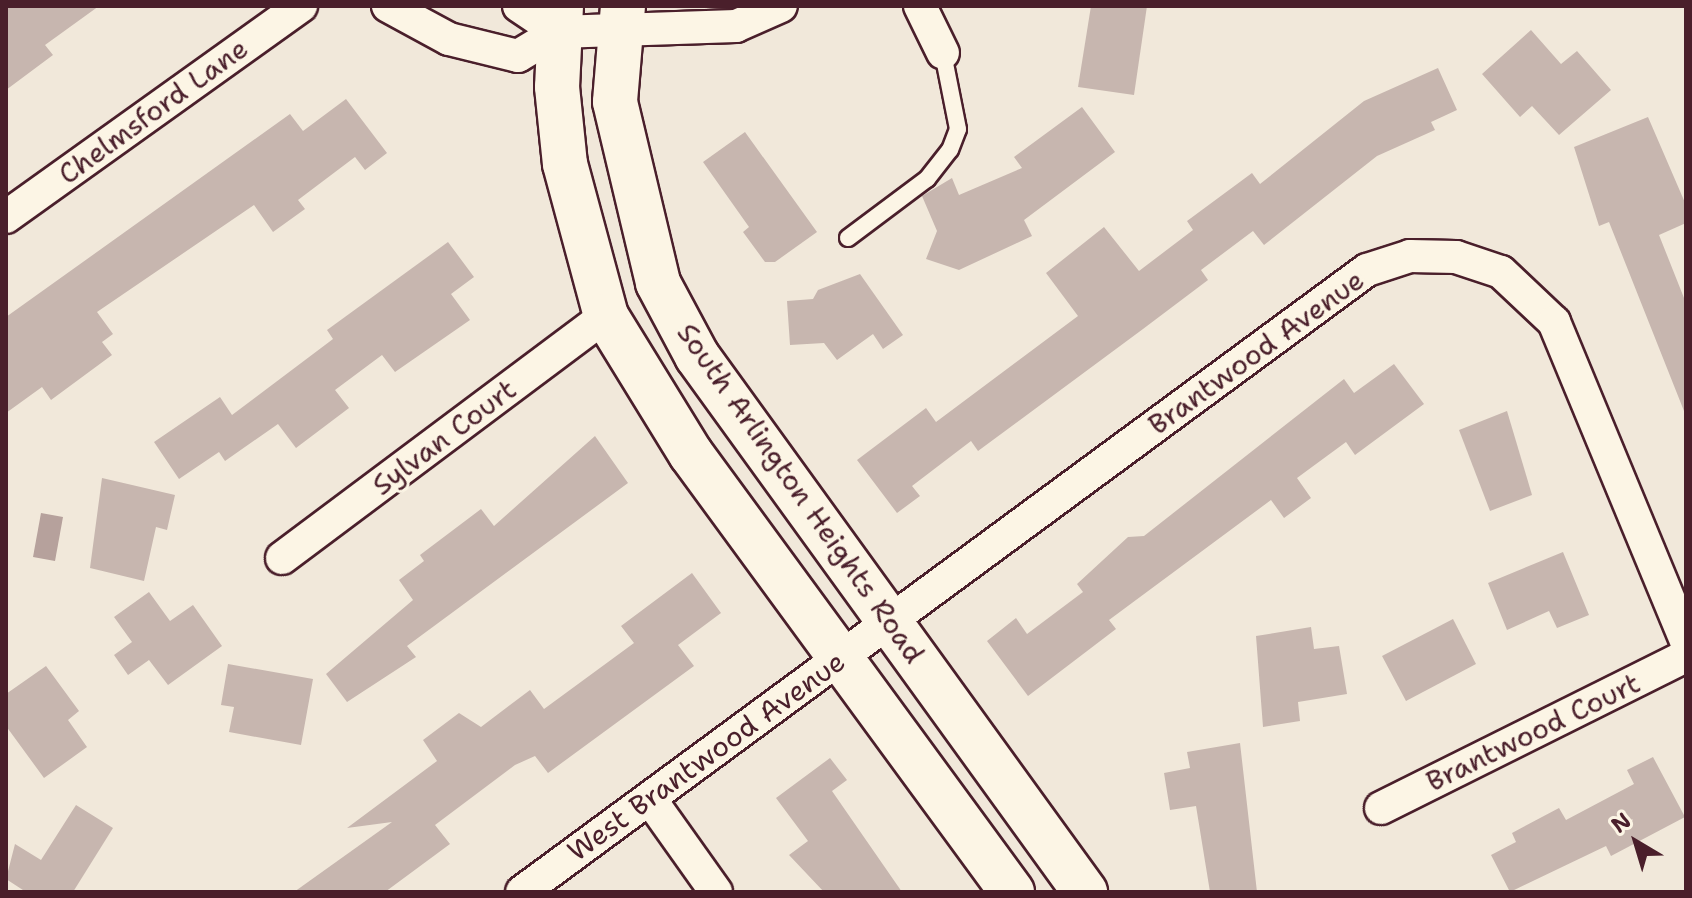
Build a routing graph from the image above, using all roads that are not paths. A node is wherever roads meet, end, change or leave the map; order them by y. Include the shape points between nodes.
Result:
1 (301, 6) edge
2 (388, 6) edge
3 (519, 6) edge
4 (781, 6) edge
5 (920, 6) edge
6 (621, 18) edge
7 (559, 19) edge
8 (943, 53) joint
9 (6, 217) edge
10 (848, 238) dead end
11 (606, 316) junction
12 (282, 558) dead end
13 (889, 620) junction
14 (1686, 641) edge
15 (1686, 656) edge
16 (840, 658) junction
17 (650, 799) junction
18 (1381, 808) dead end
19 (522, 892) edge
20 (716, 892) edge
21 (1012, 892) edge
22 (1085, 892) edge

1 - 9 street, Chelmsford Lane
2 - 7 street via 392,14 449,39 518,56
3 - 7 street
4 - 6 street via 736,26
5 - 8 street
6 - 7 street
6 - 13 main road, South Arlington Heights Road via 615,102 658,283 697,356
7 - 11 main road via 565,164
8 - 10 lane via 958,129 950,150 927,179
11 - 12 street, Sylvan Court
11 - 16 main road via 673,428
13 - 14 street, Brantwood Avenue via 1367,270 1433,255 1501,272 1554,322
13 - 16 street, West Brantwood Avenue
13 - 22 main road, South Arlington Heights Road
15 - 18 street, Brantwood Court
16 - 17 street, West Brantwood Avenue
16 - 21 main road
17 - 19 street, West Brantwood Avenue
17 - 20 street

